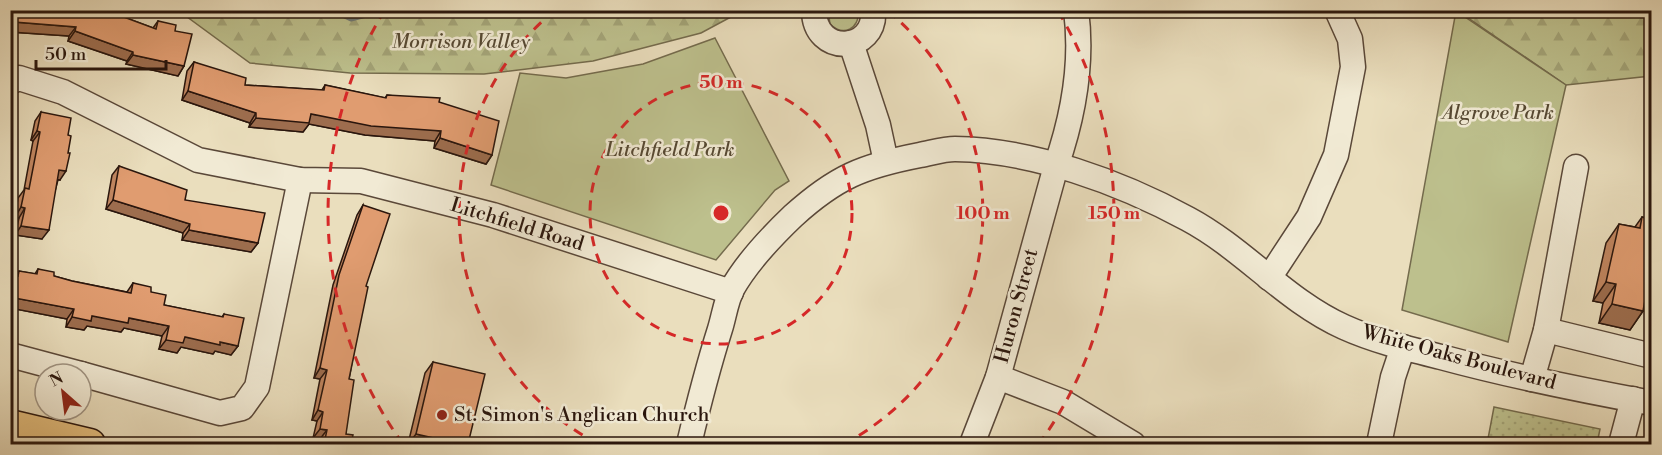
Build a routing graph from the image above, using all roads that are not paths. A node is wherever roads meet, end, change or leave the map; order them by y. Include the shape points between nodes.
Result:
1 (814, 10) edge
2 (873, 10) edge
3 (1076, 10) edge
4 (1336, 10) edge
5 (851, 44) junction
6 (10, 82) edge
7 (886, 162) junction
8 (1056, 166) junction
9 (1576, 167) dead end
10 (300, 180) junction
11 (1269, 278) junction
12 (731, 292) junction
13 (1546, 330) junction
14 (1403, 347) junction
15 (10, 355) edge
16 (1652, 356) edge
17 (36, 362) edge
18 (93, 377) edge
19 (998, 377) junction
20 (1532, 379) junction
21 (1642, 401) edge
22 (10, 425) edge
23 (90, 444) edge
24 (688, 444) edge
25 (972, 444) edge
26 (1133, 444) edge
27 (1379, 444) edge
28 (1621, 444) edge

1 - 5 street via 818,30 824,37
2 - 5 street via 868,32
3 - 8 street, Huron Street via 1078,68
4 - 11 street via 1350,39 1353,67 1336,155 1309,217
5 - 7 street
6 - 10 street, Litchfield Road via 19,78 63,92 198,160
7 - 8 street, White Oaks Boulevard via 952,149 1004,154
7 - 12 street, White Oaks Boulevard via 849,175 817,194 776,232
8 - 11 street, White Oaks Boulevard via 1116,185 1192,221
8 - 19 street, Huron Street
9 - 13 street
10 - 12 street, Litchfield Road via 360,181 493,215
10 - 18 street via 257,387 242,408 220,413
11 - 14 street, White Oaks Boulevard via 1345,328
12 - 24 street, White Oaks Boulevard
13 - 16 street
13 - 20 street
14 - 20 street, White Oaks Boulevard
14 - 27 street
15 - 17 street
19 - 25 street, Huron Street
19 - 26 street via 1062,402
20 - 21 street, White Oaks Boulevard
21 - 28 street
22 - 23 main road

